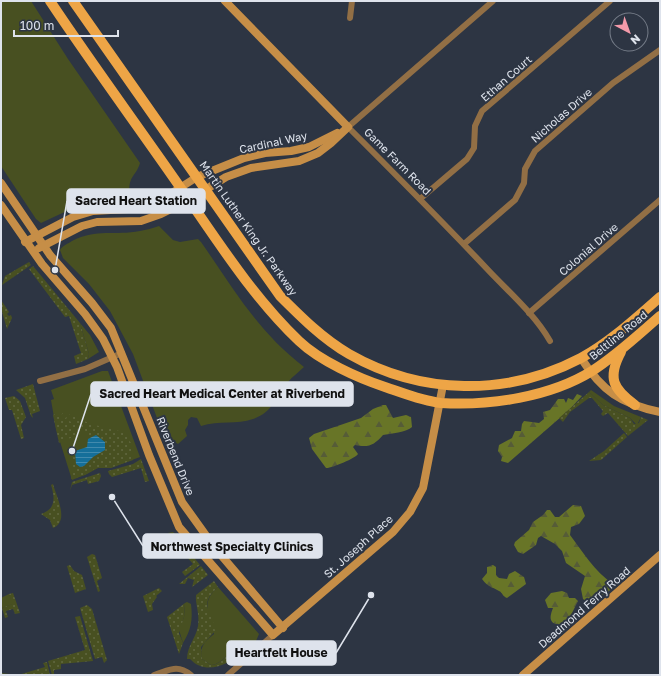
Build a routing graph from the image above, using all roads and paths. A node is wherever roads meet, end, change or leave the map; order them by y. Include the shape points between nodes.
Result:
1 (50, 1) edge
2 (73, 1) edge
3 (225, 1) edge
4 (352, 1) edge
5 (493, 1) edge
6 (610, 1) edge
7 (350, 18) dead end
8 (660, 50) edge
9 (348, 127) junction
10 (197, 177) junction
11 (1, 183) edge
12 (181, 188) junction
13 (207, 190) junction
14 (420, 199) junction
15 (189, 200) junction
16 (660, 200) edge
17 (1, 205) edge
18 (37, 236) junction
19 (25, 242) junction
20 (464, 244) junction
21 (43, 246) junction
22 (32, 252) junction
23 (660, 297) edge
24 (529, 313) junction
25 (660, 316) edge
26 (550, 341) dead end
27 (623, 348) junction
28 (122, 352) junction
29 (112, 357) junction
30 (581, 358) junction
31 (590, 372) junction
32 (40, 381) dead end
33 (443, 385) junction
34 (439, 402) junction
35 (636, 405) junction
36 (660, 412) edge
37 (660, 555) edge
38 (283, 628) junction
39 (274, 635) junction
40 (154, 675) edge
41 (192, 675) edge
42 (228, 675) edge
43 (523, 675) edge

1 - 12 main road
2 - 10 main road, Martin Luther King Jr. Parkway
3 - 9 street, Game Farm Road
4 - 7 street
5 - 9 street, Cardinal Way
6 - 14 street, Ethan Court via 482,111 475,126 474,148 467,159
8 - 20 street, Nicholas Drive via 613,83 535,151 529,158 521,191 515,200
9 - 10 street, Cardinal Way via 309,146 244,158
9 - 13 street, Cardinal Way via 318,153 299,161 252,168 226,177
9 - 14 street, Game Farm Road
10 - 12 street, Cardinal Way
10 - 13 main road, Martin Luther King Jr. Parkway
11 - 18 street, Riverbend Drive
12 - 15 main road
12 - 18 street, Cardinal Way via 164,198 128,209 93,211 73,217
13 - 15 street, Cardinal Way
13 - 33 main road, Martin Luther King Jr. Parkway via 280,296 312,328 349,354 382,370 404,378
14 - 20 street, Game Farm Road
15 - 21 street, Cardinal Way via 141,221 96,222 82,226
15 - 34 main road via 252,288 300,342 333,364 366,381 410,396
16 - 24 street, Colonial Drive
17 - 19 street
18 - 19 street, Cardinal Way
18 - 21 street, Riverbend Drive
19 - 22 street
20 - 24 street, Game Farm Road
21 - 22 street, Cardinal Way
21 - 28 street, Riverbend Drive via 111,328
22 - 29 street via 85,314
23 - 30 main road, Beltline Road via 611,339
24 - 26 street, Game Farm Road
25 - 27 main road, Beltline Road
27 - 31 main road, Beltline Road
27 - 35 main road via 612,376 623,396
28 - 29 street
28 - 38 street, Riverbend Drive via 182,502 215,548
29 - 32 street via 85,369
29 - 39 street via 179,527
30 - 31 street
30 - 33 main road, Martin Luther King Jr. Parkway via 523,381 499,385
31 - 34 main road via 527,397 478,403
31 - 35 street via 619,400
33 - 34 street, St. Joseph Place
34 - 38 street, St. Joseph Place via 423,488 410,512 393,532
35 - 36 street
37 - 43 street, Deadmond Ferry Road
38 - 39 street, St. Joseph Place
39 - 42 street
40 - 41 street via 178,668

